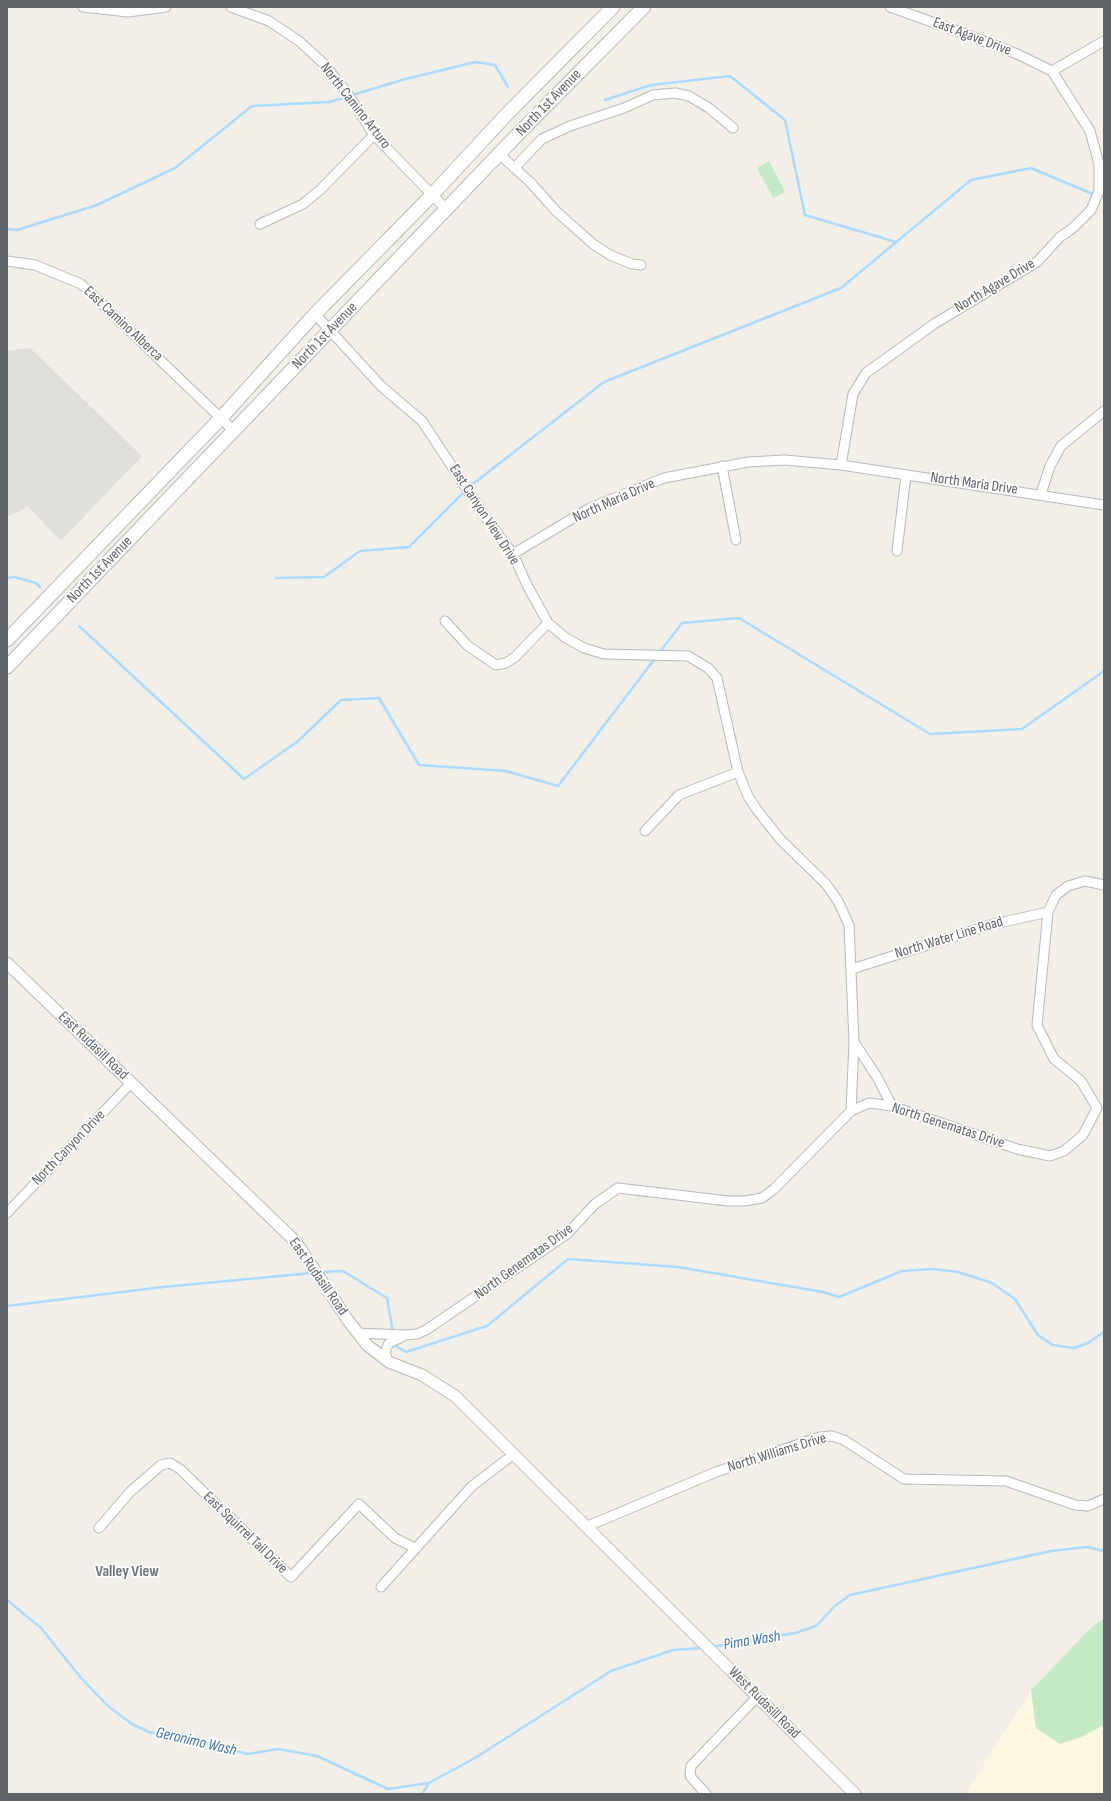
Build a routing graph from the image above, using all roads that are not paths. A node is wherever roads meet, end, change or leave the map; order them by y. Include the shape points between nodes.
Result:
1 (83, 7) edge
2 (166, 7) edge
3 (231, 7) edge
4 (613, 7) edge
5 (890, 7) edge
6 (128, 9) edge
7 (637, 9) edge
8 (1104, 42) edge
9 (1052, 71) junction
10 (733, 128) dead end
11 (374, 135) junction
12 (499, 154) junction
13 (514, 168) junction
14 (432, 195) junction
15 (447, 210) junction
16 (260, 224) dead end
17 (7, 261) edge
18 (641, 265) dead end
19 (316, 314) junction
20 (331, 329) junction
21 (1104, 411) edge
22 (221, 418) junction
23 (234, 431) junction
24 (841, 465) junction
25 (722, 466) junction
26 (906, 475) junction
27 (1041, 494) junction
28 (1104, 505) edge
29 (736, 540) dead end
30 (897, 551) dead end
31 (513, 554) junction
32 (445, 621) dead end
33 (548, 622) junction
34 (7, 640) edge
35 (7, 667) edge
36 (738, 772) junction
37 (644, 831) dead end
38 (1104, 885) edge
39 (1048, 912) junction
40 (7, 962) edge
41 (852, 969) junction
42 (854, 1042) junction
43 (131, 1083) junction
44 (892, 1106) junction
45 (1101, 1108) edge
46 (851, 1111) junction
47 (8, 1210) edge
48 (357, 1333) junction
49 (407, 1335) junction
50 (388, 1361) junction
51 (514, 1454) junction
52 (1104, 1499) edge
53 (588, 1526) junction
54 (99, 1528) dead end
55 (415, 1548) junction
56 (381, 1587) dead end
57 (757, 1697) junction
58 (706, 1794) edge
59 (855, 1794) edge

1 - 6 street
2 - 6 street
3 - 11 street, North Camino Arturo via 268,21 299,41 323,63 346,91
4 - 14 main road, North 1st Avenue via 506,115
5 - 9 street, East Agave Drive via 996,46
7 - 12 main road, North 1st Avenue
8 - 9 street
9 - 24 street, North Agave Drive via 1090,131 1099,164 1099,191 1091,210 1060,237 1037,262 934,324 866,373 853,394
10 - 13 street via 709,108 689,96 675,93 653,94 624,108 570,126 542,139
11 - 14 street, North Camino Arturo
11 - 16 street via 320,190 302,204
12 - 13 street
12 - 15 main road, North 1st Avenue
13 - 18 street via 593,244 610,255
14 - 15 street, North Camino Arturo
14 - 19 main road, North 1st Avenue
15 - 20 main road, North 1st Avenue
17 - 22 street, East Camino Alberca via 36,266 81,284
19 - 20 street, East Canyon View Drive
19 - 22 main road, North 1st Avenue
20 - 23 main road, North 1st Avenue
20 - 31 street, East Canyon View Drive via 381,386 422,421
21 - 27 street via 1061,446 1050,466
22 - 23 street, East Camino Alberca
22 - 34 main road, North 1st Avenue
23 - 35 main road, North 1st Avenue
24 - 25 street, North Maria Drive via 784,460
24 - 26 street, North Maria Drive
25 - 29 street
25 - 31 street, North Maria Drive via 664,478 590,508
26 - 27 street, North Maria Drive
26 - 30 street
27 - 28 street, North Maria Drive
31 - 33 street, East Canyon View Drive
32 - 33 street via 468,646 496,665 506,663 515,657
33 - 36 street, East Canyon View Drive via 566,638 584,648 604,654 688,656 708,668 717,678 722,691
36 - 37 street via 679,795
36 - 41 street, East Canyon View Drive via 757,810 780,839 826,884 838,901 849,925
38 - 39 street, North Genematas Drive via 1085,882 1068,886 1056,895
39 - 41 street, North Water Line Road via 990,925
39 - 45 street, North Genematas Drive via 1037,1025 1054,1059 1080,1082
40 - 43 street, East Rudasill Road
41 - 42 street, East Canyon View Drive
42 - 44 street
42 - 46 street, East Canyon View Drive
43 - 47 street, North Canyon Drive
43 - 48 street, East Rudasill Road via 296,1242
44 - 45 street, North Genematas Drive via 1017,1149 1050,1156 1064,1151 1083,1135
44 - 46 street, North Genematas Drive via 869,1103
46 - 49 street, North Genematas Drive via 762,1198 728,1201 618,1188 594,1204 567,1234 533,1258 426,1330
48 - 49 street, North Genematas Drive
48 - 50 street, East Rudasill Road via 367,1345
49 - 50 street via 389,1343 385,1352
50 - 51 street, East Rudasill Road via 422,1375 455,1396
51 - 53 street, East Rudasill Road
51 - 55 street via 472,1486
52 - 53 street, North Williams Drive via 1088,1506 1075,1505 1006,1481 904,1479 844,1440 832,1436 716,1472
53 - 57 street, West Rudasill Road
54 - 55 street, East Squirrel Tail Drive via 130,1492 161,1465 170,1463 180,1469 291,1577 359,1504 395,1538
55 - 56 street
57 - 58 street via 691,1766 690,1776
57 - 59 street, West Rudasill Road

